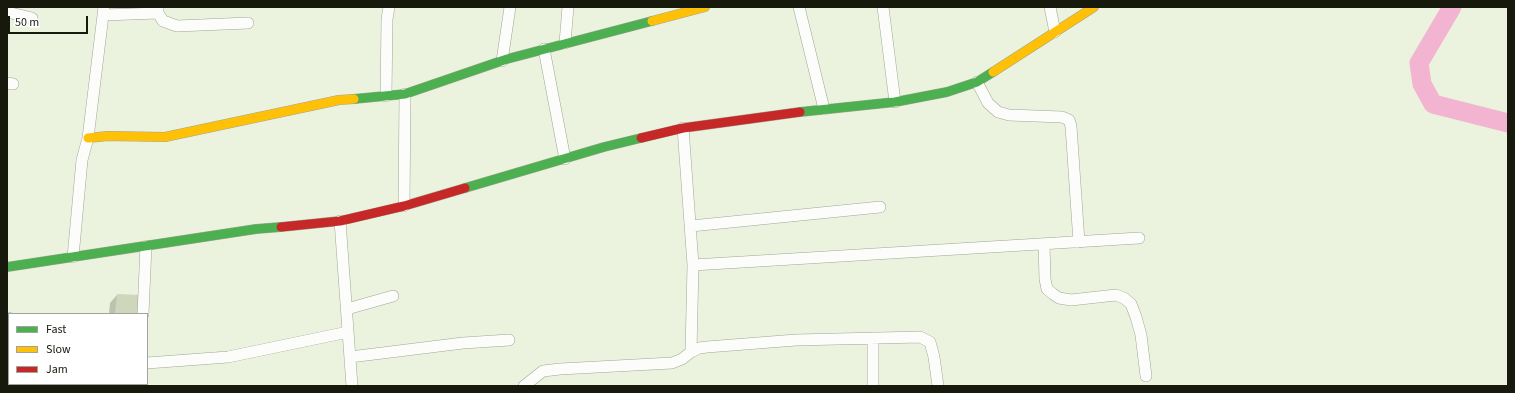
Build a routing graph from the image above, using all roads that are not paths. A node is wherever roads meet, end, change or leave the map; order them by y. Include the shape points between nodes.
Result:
1 (389, 7) edge
2 (510, 7) edge
3 (568, 7) edge
4 (705, 7) edge
5 (799, 7) edge
6 (883, 7) edge
7 (1050, 7) edge
8 (1094, 7) edge
9 (158, 10) edge
10 (104, 11) edge
11 (7, 12) edge
12 (32, 18) dead end
13 (248, 24) dead end
14 (1055, 32) junction
15 (565, 43) junction
16 (544, 49) junction
17 (502, 61) junction
18 (977, 82) junction
19 (405, 94) junction
20 (386, 96) junction
21 (895, 102) junction
22 (824, 109) junction
23 (683, 128) junction
24 (88, 138) junction
25 (565, 159) junction
26 (404, 206) junction
27 (880, 207) dead end
28 (340, 221) junction
29 (691, 226) junction
30 (1139, 238) dead end
31 (1079, 242) junction
32 (1044, 244) junction
33 (146, 246) junction
34 (73, 257) junction
35 (693, 265) junction
36 (7, 267) edge
37 (393, 296) dead end
38 (347, 309) junction
39 (143, 313) edge
40 (348, 332) junction
41 (873, 338) junction
42 (509, 340) dead end
43 (691, 352) junction
44 (350, 357) junction
45 (148, 364) edge
46 (1146, 376) dead end
47 (352, 386) edge
48 (524, 386) edge
49 (872, 386) edge
50 (938, 386) edge

1 - 20 street
2 - 17 street
3 - 15 street
4 - 15 main road
5 - 22 street
6 - 21 street
7 - 14 street
8 - 14 main road
9 - 10 street
9 - 13 street via 163,21 176,26
10 - 24 street
11 - 12 street
14 - 18 main road
15 - 16 main road
16 - 17 main road
16 - 25 street
17 - 19 main road
18 - 21 main road via 947,92
18 - 31 street via 988,103 998,112 1008,115 1062,117 1070,120
19 - 20 main road
19 - 26 street
20 - 24 main road via 339,100 165,137
21 - 22 main road
22 - 23 main road
23 - 25 main road
23 - 29 street
24 - 34 street via 82,160
25 - 26 main road
26 - 28 main road
27 - 29 street
28 - 33 main road via 256,229
28 - 38 street
29 - 35 street
30 - 31 street
31 - 32 street
32 - 35 street
32 - 46 street via 1045,279 1048,289 1053,294 1070,300 1116,295 1131,304 1141,335
33 - 34 main road
33 - 39 street
34 - 36 main road
35 - 43 street
37 - 38 street
38 - 40 street
40 - 44 street
40 - 45 street via 228,357
41 - 43 street via 782,341 699,348
41 - 49 street
41 - 50 street via 926,339 930,342
42 - 44 street
43 - 48 street via 672,363 543,371
44 - 47 street

